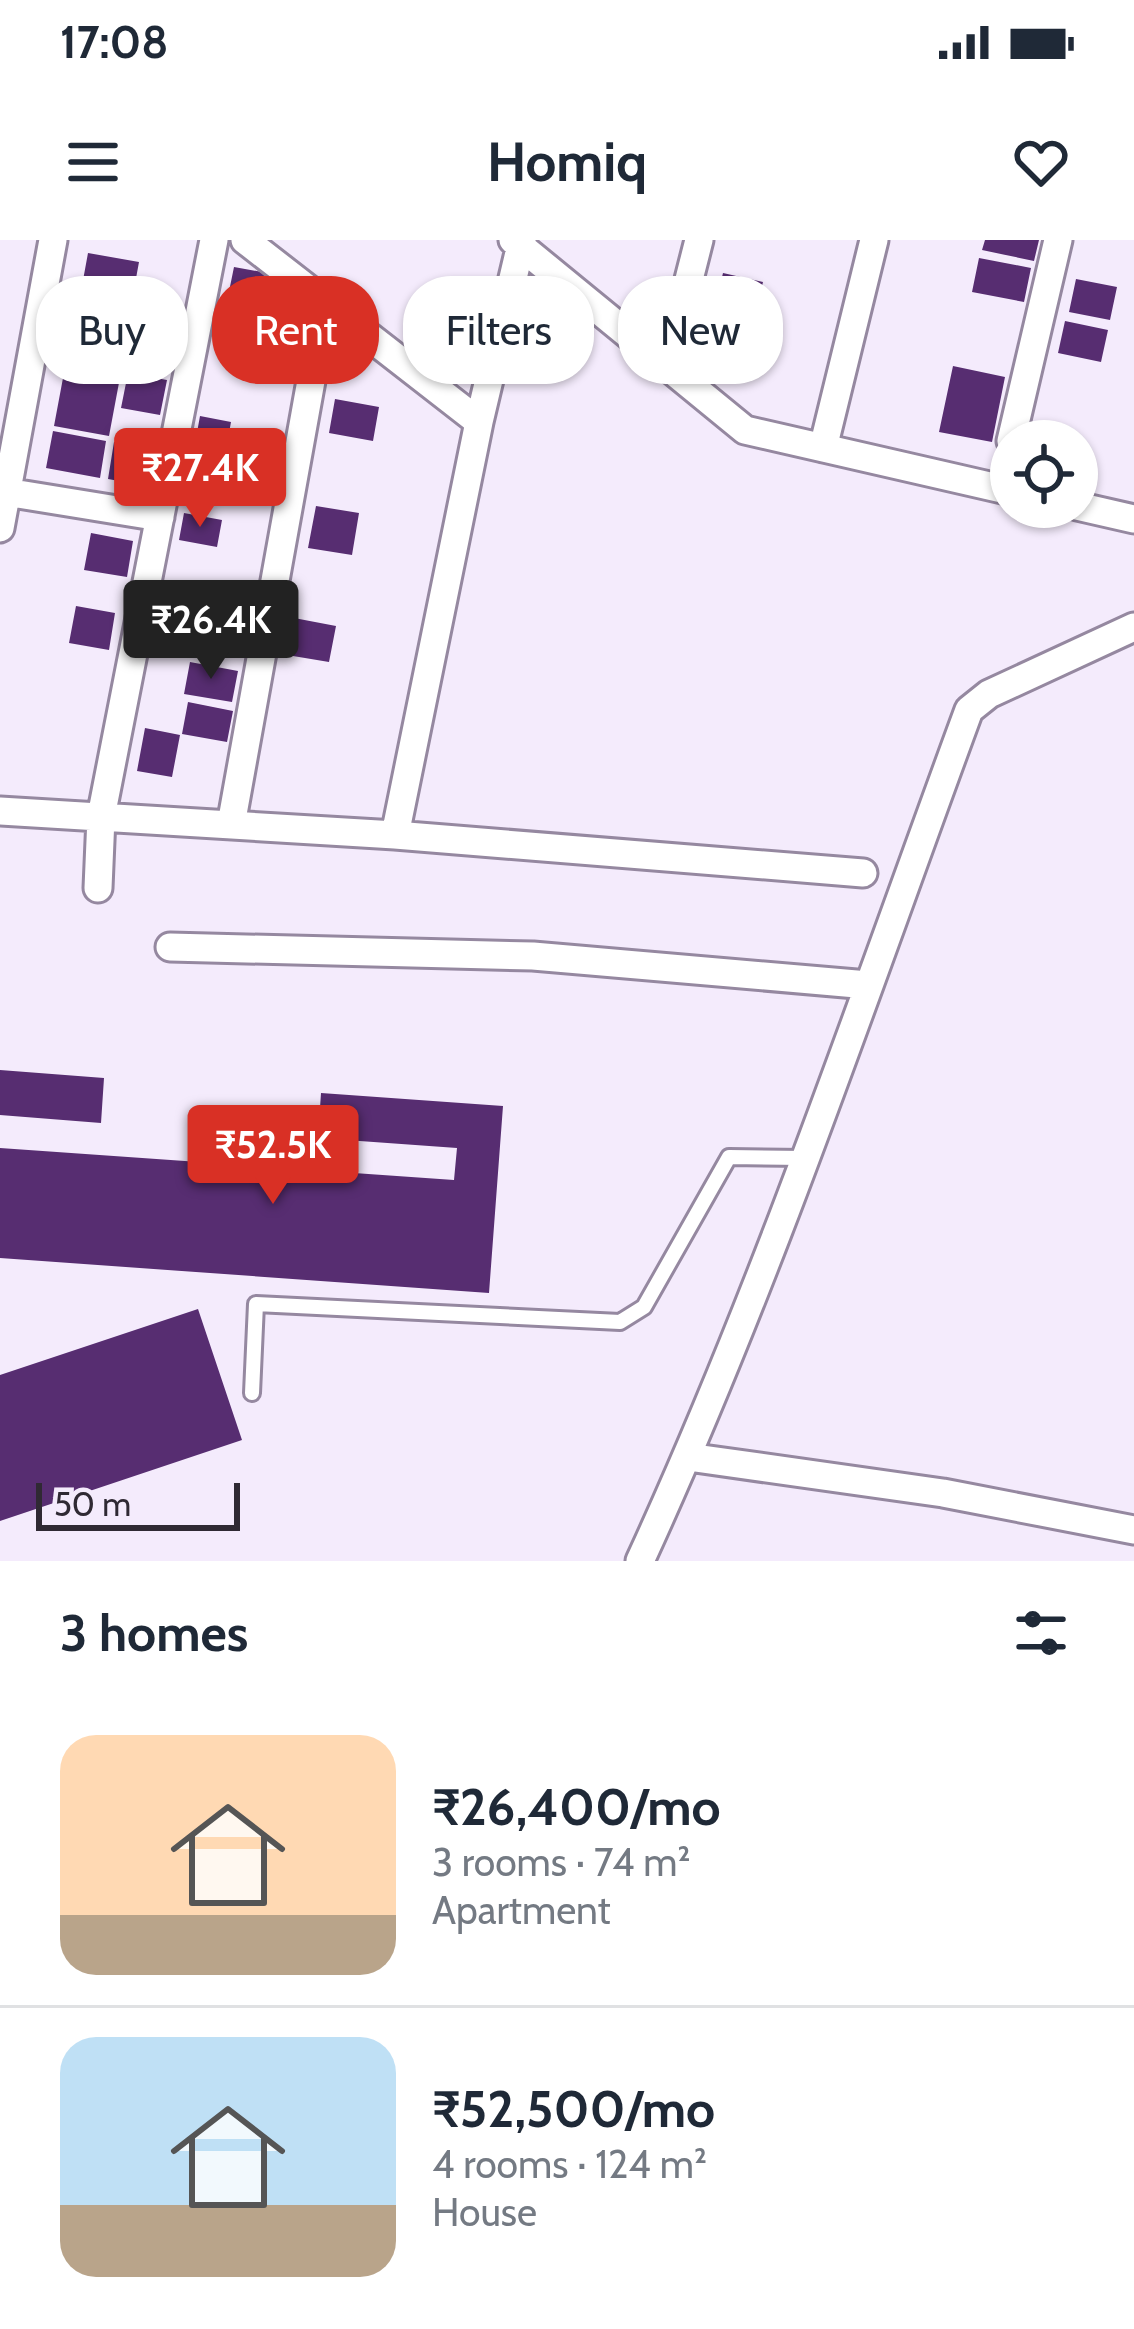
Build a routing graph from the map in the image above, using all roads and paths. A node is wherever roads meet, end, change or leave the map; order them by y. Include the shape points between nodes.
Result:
1 (53, 240) edge
2 (214, 240) edge
3 (244, 240) edge
4 (699, 240) edge
5 (874, 240) edge
6 (1058, 240) edge
7 (519, 242) edge
8 (290, 276) edge
9 (690, 276) edge
10 (618, 325) edge
11 (379, 345) edge
12 (310, 384) edge
13 (689, 384) edge
14 (1016, 420) edge
15 (478, 422) junction
16 (823, 448) junction
17 (990, 486) edge
18 (3, 491) edge
19 (1098, 511) edge
20 (160, 517) junction
21 (1134, 519) edge
22 (0, 528) edge
23 (1134, 627) edge
24 (0, 811) edge
25 (101, 817) junction
26 (231, 825) junction
27 (395, 836) junction
28 (863, 873) dead end
29 (98, 888) dead end
30 (170, 946) dead end
31 (868, 985) junction
32 (804, 1158) junction
33 (252, 1393) dead end
34 (688, 1457) junction
35 (1134, 1530) edge
36 (640, 1561) edge

1 - 18 street
2 - 20 street
3 - 8 street
4 - 9 street
5 - 16 street
6 - 14 street
7 - 10 street
7 - 15 street
11 - 15 street
12 - 26 street
13 - 16 street via 745,430
15 - 27 street
16 - 17 street
18 - 20 street
18 - 22 street
19 - 21 street
20 - 25 street
23 - 31 street via 975,701
24 - 25 street
25 - 26 street
25 - 29 street
26 - 27 street
27 - 28 street
30 - 31 street via 533,956
31 - 32 street
32 - 33 lane via 729,1157 644,1306 620,1322 256,1304
32 - 34 street
34 - 35 street
34 - 36 street

